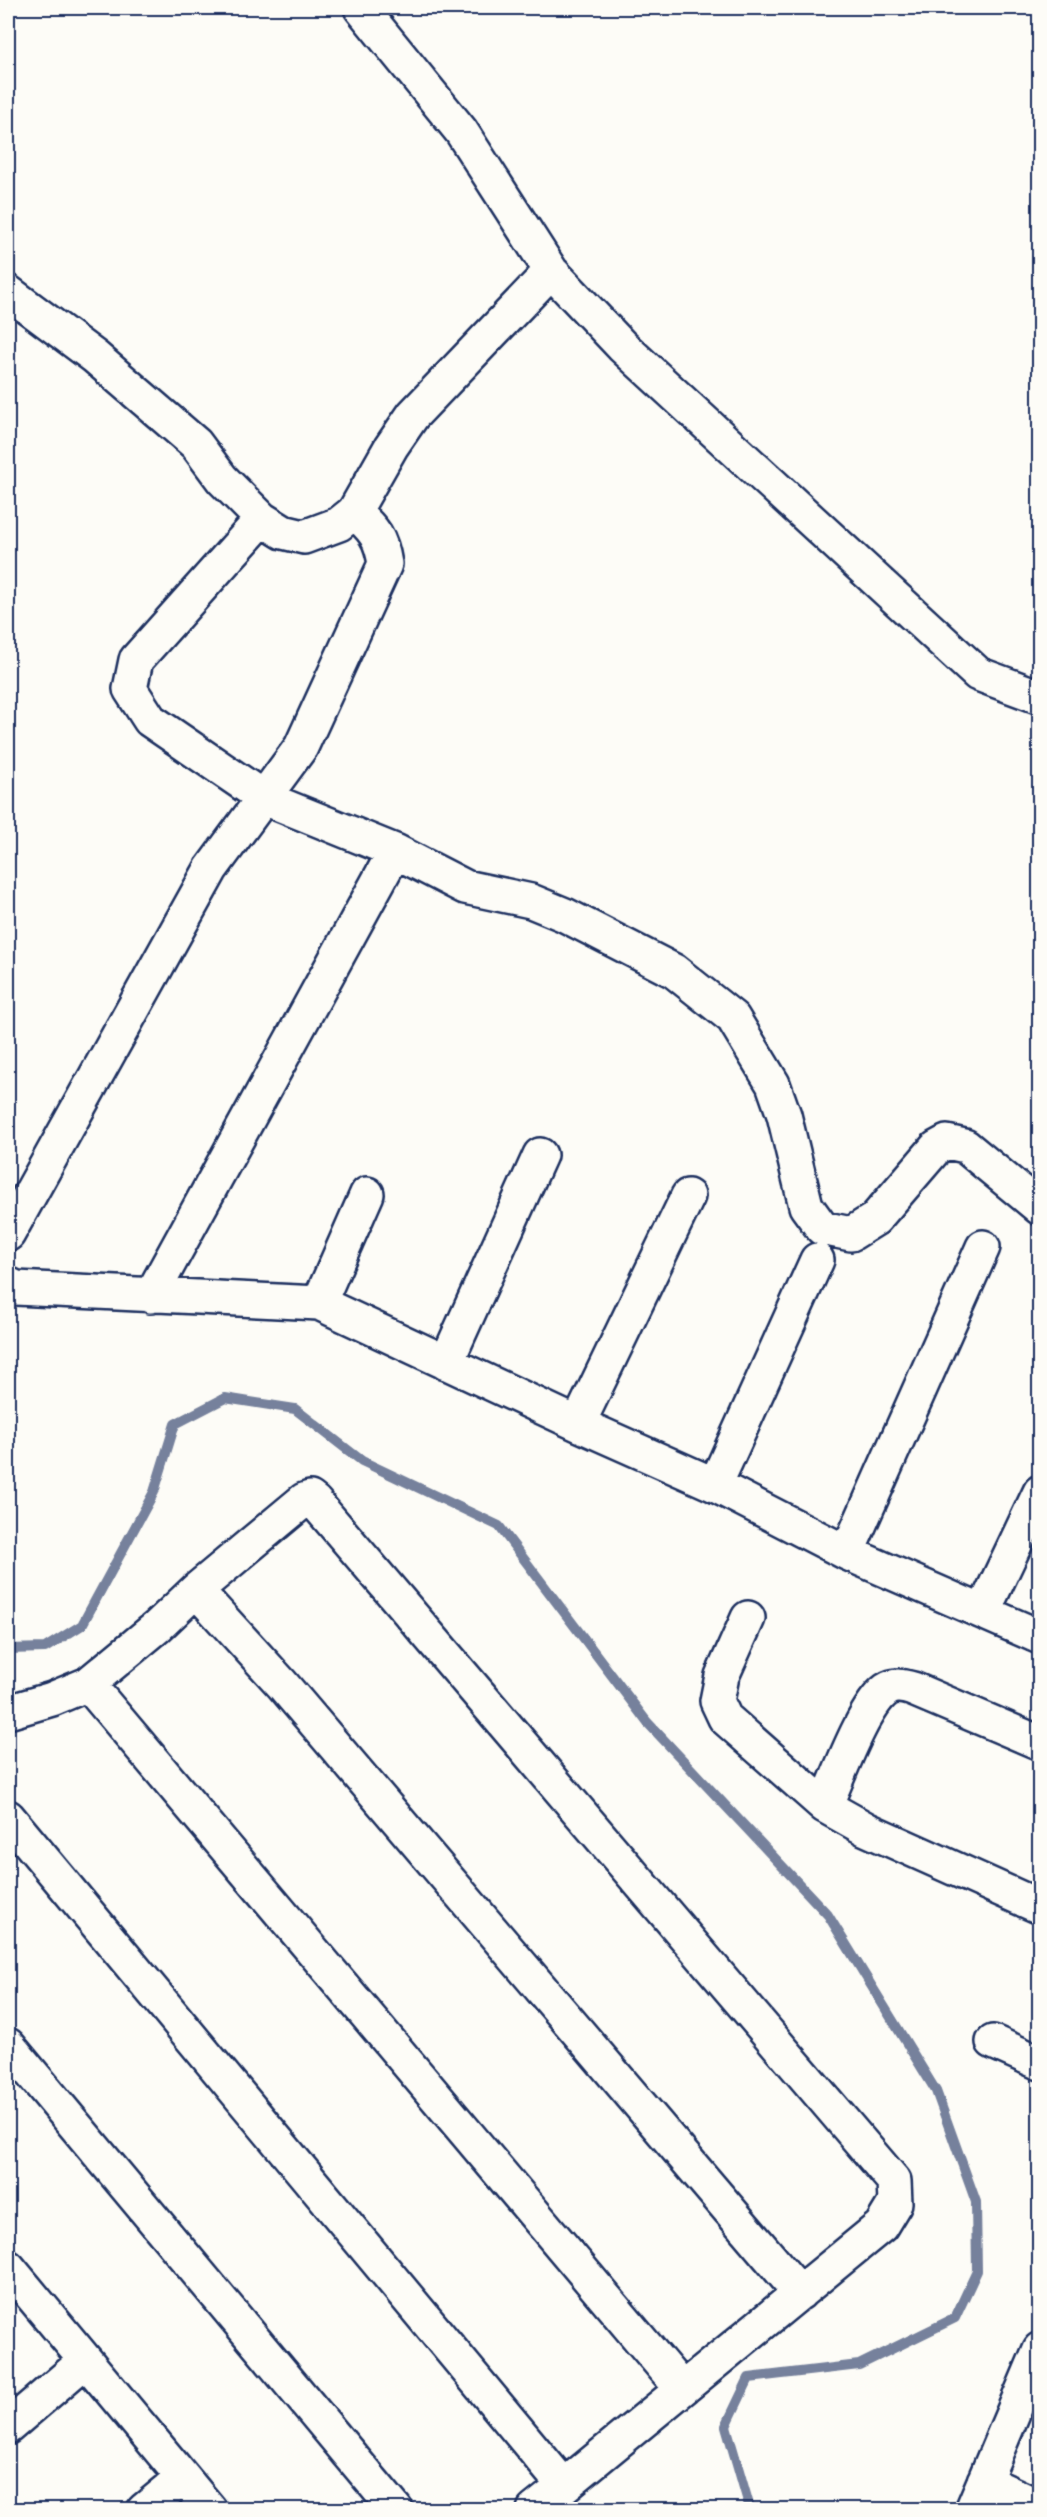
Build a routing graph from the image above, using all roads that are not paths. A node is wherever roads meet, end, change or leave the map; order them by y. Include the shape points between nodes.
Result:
1 (361, 8) edge
2 (550, 272) junction
3 (8, 292) edge
4 (354, 512) junction
5 (262, 519) junction
6 (1040, 697) edge
7 (264, 798) junction
8 (395, 851) junction
9 (540, 1155) dead end
10 (367, 1194) dead end
11 (688, 1196) dead end
12 (1040, 1208) edge
13 (8, 1234) edge
14 (983, 1247) dead end
15 (817, 1260) dead end
16 (8, 1284) edge
17 (151, 1296) junction
18 (319, 1303) junction
19 (446, 1363) junction
20 (578, 1424) junction
21 (715, 1485) junction
22 (1040, 1492) edge
23 (847, 1553) junction
24 (196, 1590) junction
25 (983, 1612) junction
26 (748, 1618) dead end
27 (1040, 1637) edge
28 (88, 1684) junction
29 (8, 1712) edge
30 (1040, 1743) edge
31 (825, 1806) junction
32 (8, 1818) edge
33 (1040, 1907) edge
34 (993, 2042) dead end
35 (8, 2045) edge
36 (1040, 2063) edge
37 (8, 2266) edge
38 (800, 2293) junction
39 (1039, 2349) edge
40 (85, 2361) junction
41 (682, 2389) junction
42 (8, 2427) edge
43 (183, 2478) junction
44 (564, 2486) junction
45 (978, 2495) edge
46 (1040, 2507) edge
47 (144, 2510) edge
48 (210, 2510) edge
49 (396, 2510) edge
50 (534, 2510) edge

1 - 2 street via 461,131
2 - 4 street via 413,416
2 - 6 street via 622,346 978,674
3 - 5 street via 170,420
4 - 5 street via 339,524 304,537 283,532
4 - 7 street via 382,542 385,564 301,747
5 - 7 street via 136,660 130,689 150,720
7 - 8 street
7 - 13 street via 211,870
8 - 12 street via 465,887 531,901 565,915 674,971 733,1018 774,1084 806,1206 822,1228 851,1234 875,1219 936,1148 947,1142 965,1146
8 - 17 street
9 - 19 street
10 - 18 street
11 - 20 street
14 - 23 street
15 - 21 street
16 - 17 street via 16,1288
17 - 18 street
18 - 19 street
19 - 20 street
20 - 21 street
21 - 23 street
22 - 25 street
23 - 25 street
24 - 28 street
24 - 38 street via 282,1683
24 - 38 street via 300,1503 310,1498 315,1502 894,2181 895,2203 881,2226
25 - 27 street
26 - 31 street via 722,1676 717,1701 725,1718
28 - 29 street
28 - 41 street
30 - 31 street via 900,1685 887,1689 873,1703
31 - 33 street via 866,1829
32 - 44 street
34 - 36 street
35 - 49 street
37 - 40 street
38 - 41 street
39 - 45 street
40 - 42 street
40 - 43 street
41 - 44 street
43 - 47 street
43 - 48 street
44 - 50 street
45 - 46 street

